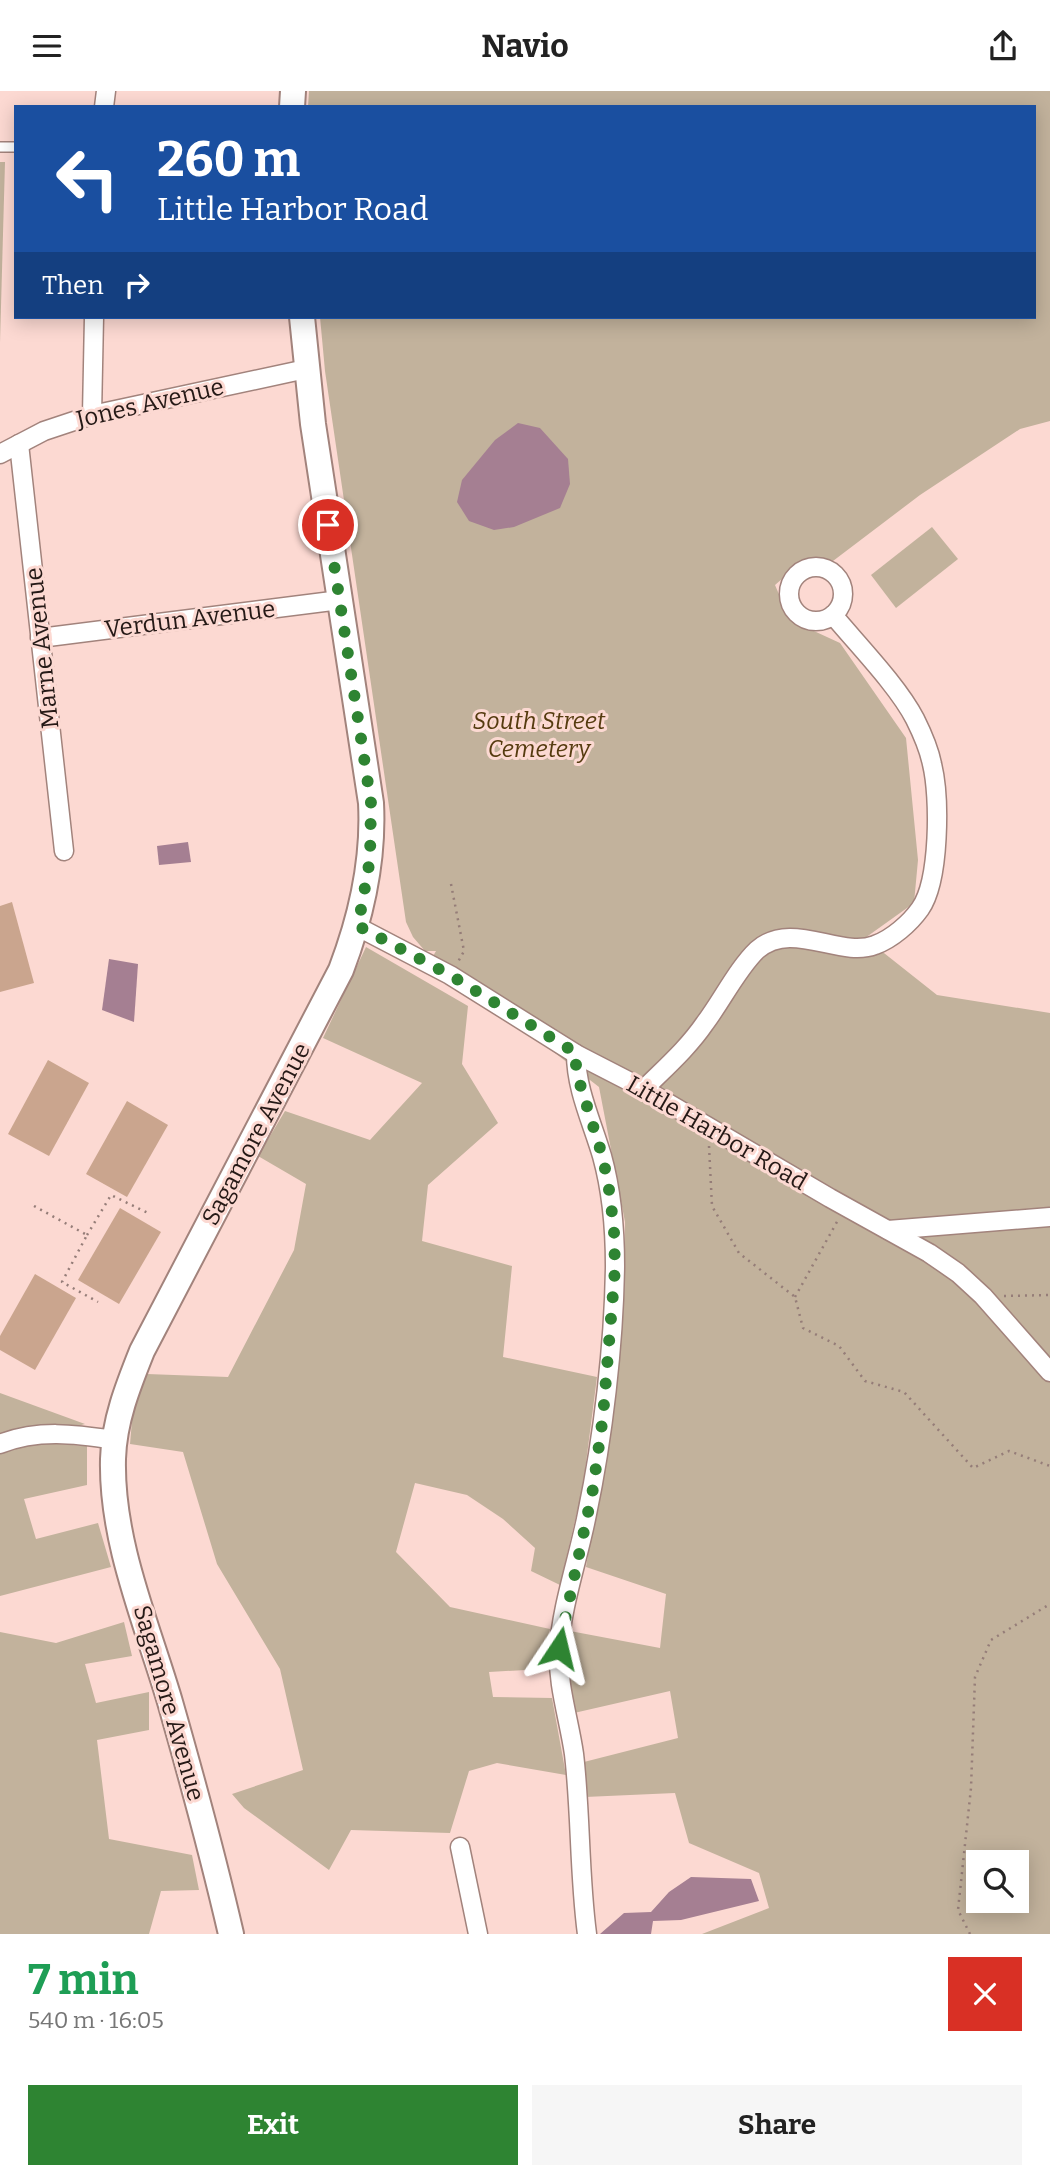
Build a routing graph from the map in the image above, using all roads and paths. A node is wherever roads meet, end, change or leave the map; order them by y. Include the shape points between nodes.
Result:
1 (94, 319) edge
2 (302, 319) edge
3 (306, 369) junction
4 (92, 415) junction
5 (19, 444) junction
6 (0, 454) edge
7 (340, 600) junction
8 (833, 615) dead end
9 (40, 638) junction
10 (64, 851) dead end
11 (451, 884) dead end
12 (358, 926) junction
13 (450, 975) junction
14 (576, 1053) junction
15 (644, 1089) junction
16 (708, 1127) junction
17 (34, 1206) dead end
18 (844, 1206) junction
19 (150, 1214) dead end
20 (1050, 1217) edge
21 (888, 1230) junction
22 (87, 1235) junction
23 (1050, 1295) edge
24 (983, 1296) junction
25 (795, 1297) junction
26 (98, 1303) dead end
27 (1050, 1373) edge
28 (115, 1440) junction
29 (0, 1444) edge
30 (1050, 1466) edge
31 (1050, 1604) edge
32 (460, 1847) dead end
33 (230, 1934) edge
34 (478, 1934) edge
35 (587, 1934) edge
36 (970, 1934) edge

1 - 4 street
2 - 3 main road, Sagamore Avenue
3 - 4 street, Jones Avenue
3 - 7 main road, Sagamore Avenue
4 - 5 street, Jones Avenue
5 - 6 street, Jones Avenue
5 - 9 street, Marne Avenue
7 - 9 street, Verdun Avenue
7 - 12 main road, Sagamore Avenue via 371,803 370,859
8 - 15 street via 904,701 933,765 935,871 921,908 896,933 874,946 781,939 758,949 690,1042
9 - 10 street, Marne Avenue
11 - 13 path via 464,951
12 - 13 street, Little Harbor Road
12 - 28 main road, Sagamore Avenue via 328,997 142,1351
13 - 14 street, Little Harbor Road
14 - 15 street, Little Harbor Road
14 - 35 street via 576,1071 608,1182 615,1244 598,1453 559,1648 574,1757
15 - 16 street, Little Harbor Road
16 - 18 street, Little Harbor Road
16 - 25 path via 712,1206 739,1253
17 - 22 path
18 - 21 street, Little Harbor Road
18 - 25 path
19 - 22 path via 111,1195
20 - 21 street
21 - 24 street, Little Harbor Road via 958,1273
22 - 26 path via 62,1282
23 - 24 path
24 - 27 street, Little Harbor Road
25 - 30 path via 803,1328 839,1346 865,1381 904,1392 973,1468 1009,1451
28 - 29 street via 69,1433 28,1435
28 - 33 main road, Sagamore Avenue via 114,1490 122,1539 211,1848
31 - 36 path via 992,1640 975,1677 971,1788 958,1910
32 - 34 street

